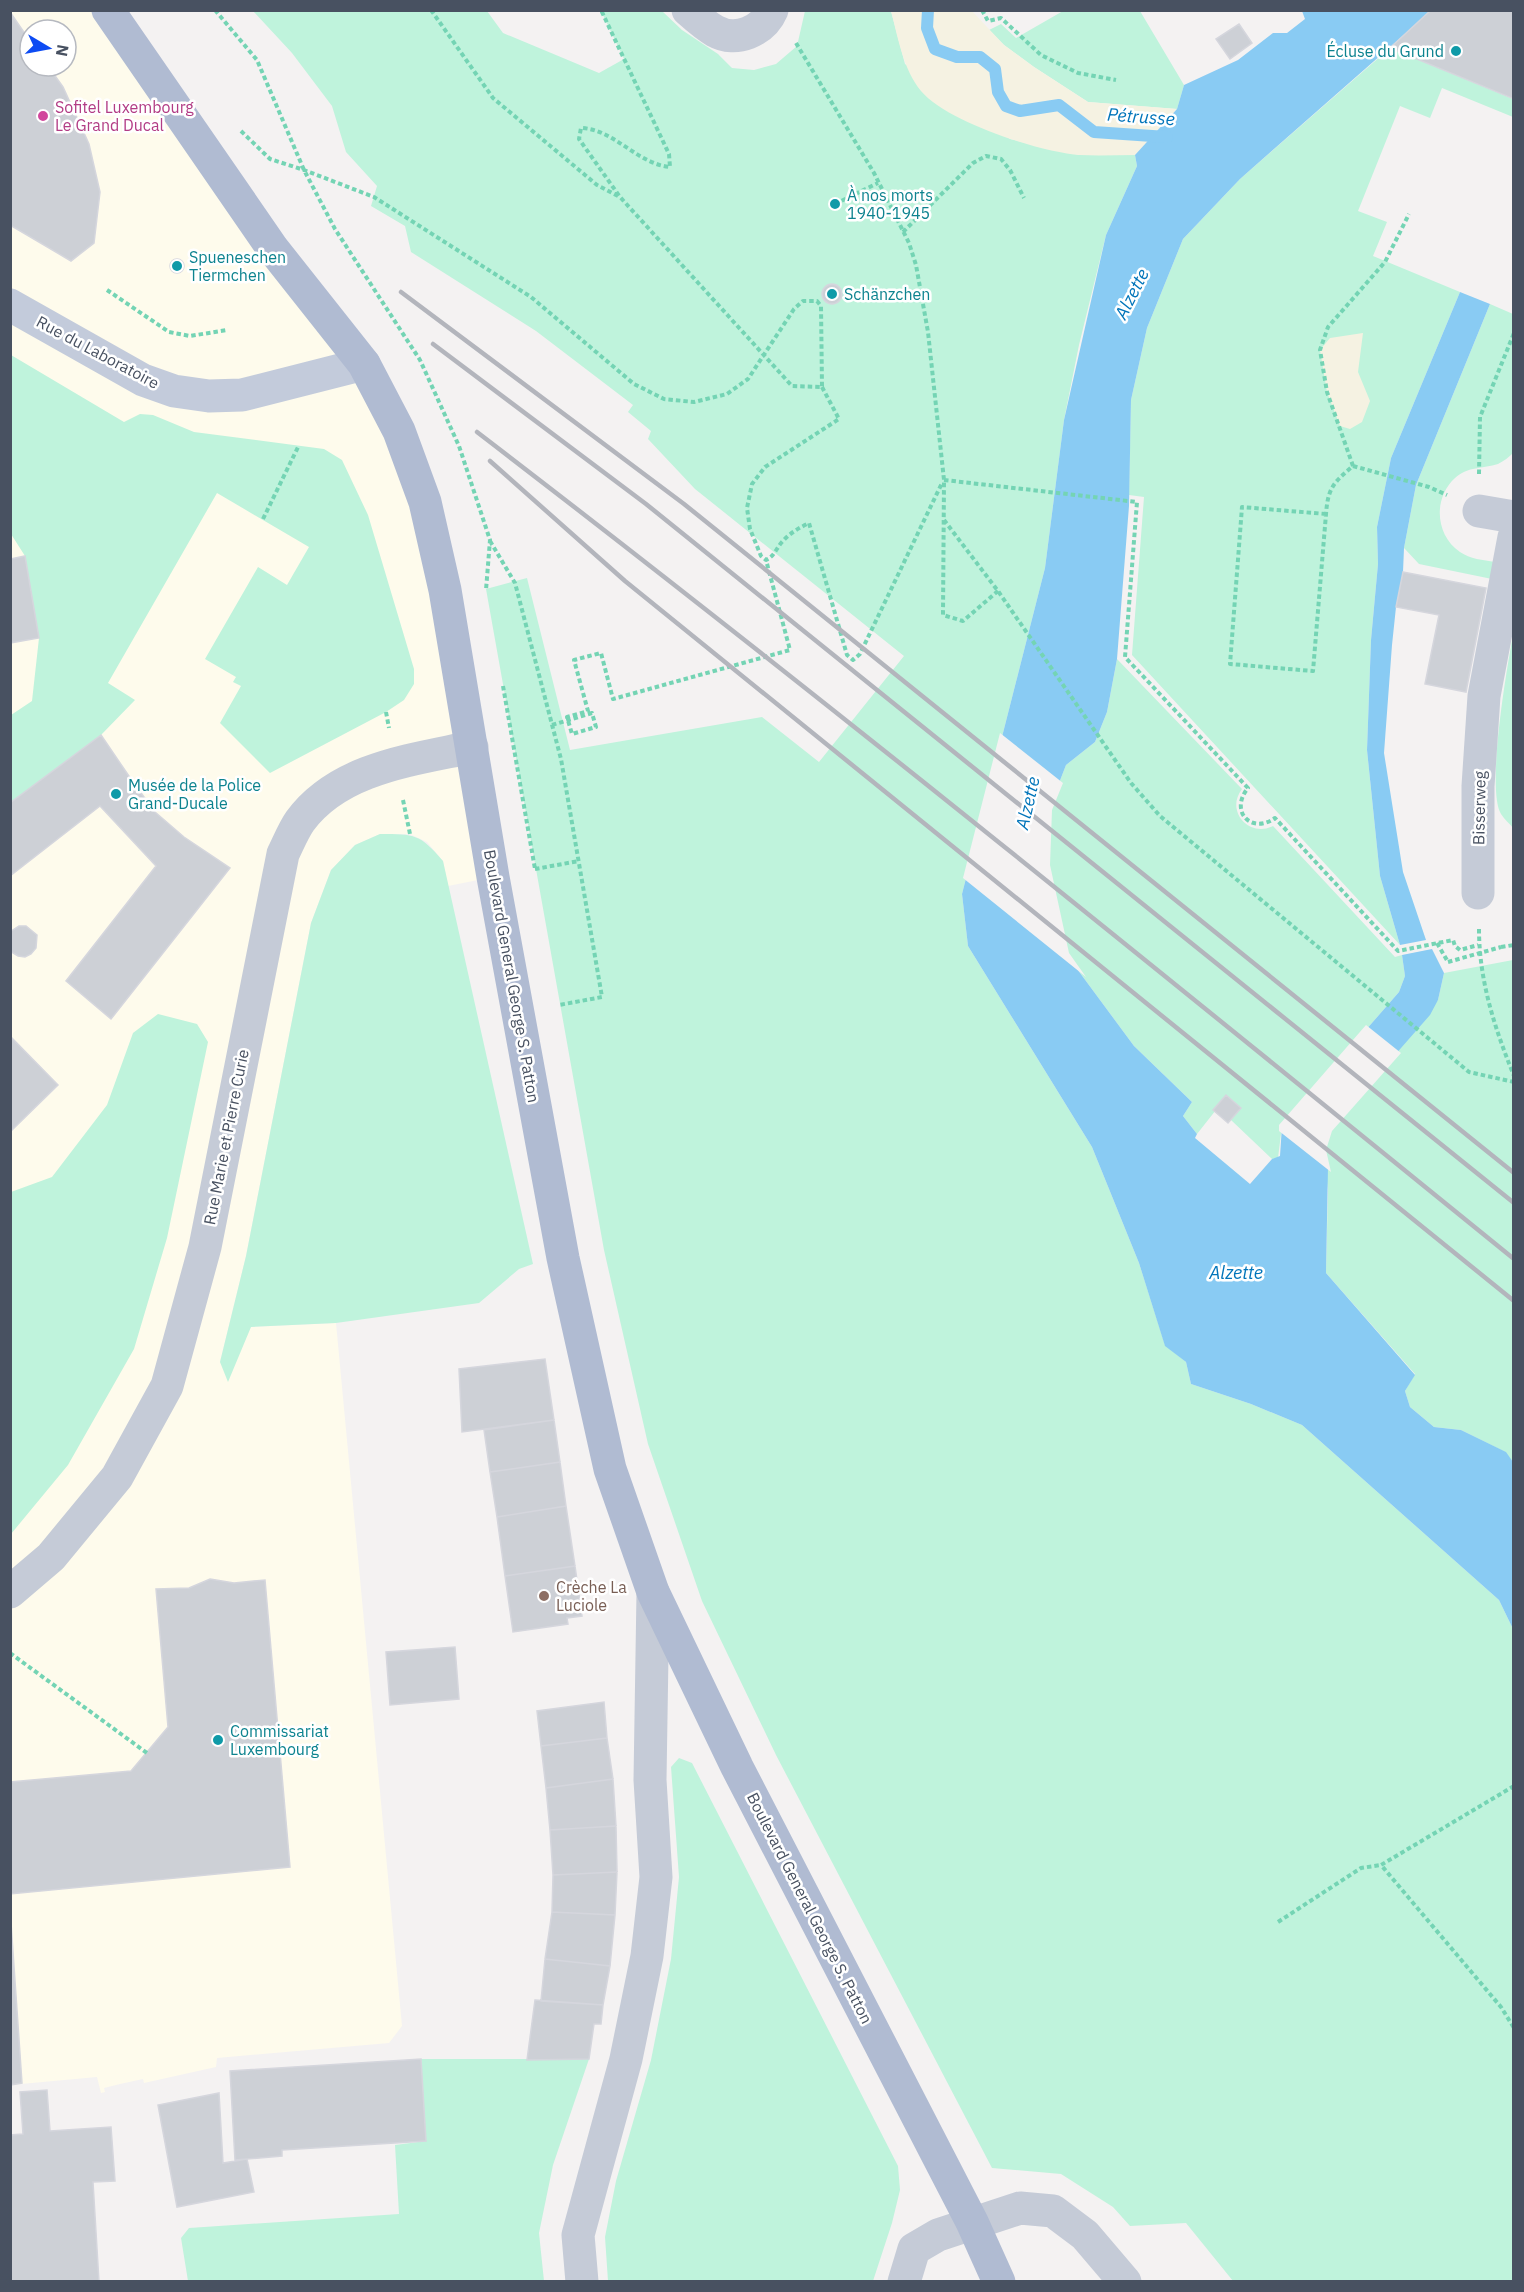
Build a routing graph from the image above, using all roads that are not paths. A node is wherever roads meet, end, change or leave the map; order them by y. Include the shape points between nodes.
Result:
1 (108, 10) edge
2 (688, 10) edge
3 (772, 10) edge
4 (10, 305) edge
5 (363, 364) junction
6 (1479, 511) road end
7 (1514, 517) edge
8 (1514, 537) edge
9 (472, 747) junction
10 (1478, 893) road end
11 (10, 1592) edge
12 (653, 1592) junction
13 (972, 2222) junction
14 (582, 2282) edge
15 (904, 2282) edge
16 (999, 2282) edge
17 (1125, 2282) edge

1 - 5 main road, Boulevard General George S. Patton via 273,249
2 - 3 street via 718,33 736,36 753,32 768,20
4 - 5 main road, Rue du Laboratoire via 143,380 174,391 242,395
5 - 9 main road, Boulevard General George S. Patton via 399,431 425,502 445,590
6 - 7 street
8 - 10 street, Bisserweg via 1484,696 1478,786
9 - 11 street, Rue Marie et Pierre Curie via 396,763 353,779 324,797 300,821 283,854 205,1247 166,1386 117,1477 51,1557
9 - 12 main road, Boulevard General George S. Patton via 563,1258 609,1469
12 - 13 main road, Boulevard General George S. Patton via 737,1767
12 - 14 street, Boulevard General George S. Patton via 650,1780 656,1877 647,1956 626,2059 578,2235
13 - 15 street via 914,2249
13 - 16 main road, Boulevard General George S. Patton
13 - 17 street via 1020,2208 1053,2211 1085,2235

